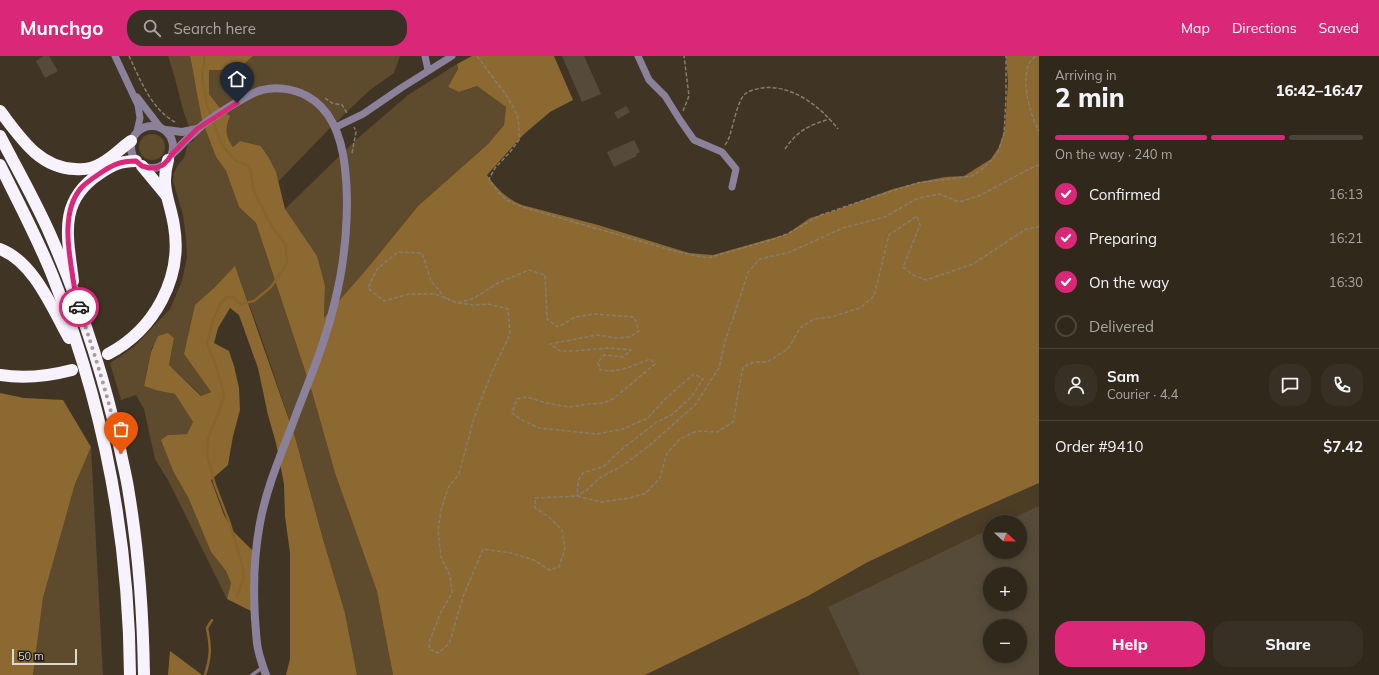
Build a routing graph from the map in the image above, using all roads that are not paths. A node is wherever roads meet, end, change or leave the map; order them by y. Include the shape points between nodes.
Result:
1 (116, 56) edge
2 (425, 56) edge
3 (452, 56) edge
4 (638, 56) edge
5 (444, 58) edge
6 (428, 70) junction
7 (131, 88) junction
8 (0, 111) edge
9 (336, 127) junction
10 (163, 129) junction
11 (197, 129) junction
12 (0, 136) edge
13 (134, 136) junction
14 (170, 157) junction
15 (139, 164) junction
16 (0, 165) edge
17 (732, 187) dead end
18 (166, 194) junction
19 (0, 249) edge
20 (76, 298) junction
21 (108, 354) dead end
22 (84, 364) junction
23 (72, 370) dead end
24 (0, 375) edge
25 (263, 667) junction
26 (130, 675) edge
27 (144, 675) edge
28 (252, 675) edge
29 (266, 675) edge

1 - 7 street
2 - 6 street
3 - 5 street
4 - 17 street via 649,80 665,96 694,140 722,152 736,169
5 - 6 street
6 - 9 street via 363,114
7 - 10 street
7 - 13 street via 140,113
8 - 13 highway via 30,148 49,163 59,167 80,169 101,164
9 - 11 street via 320,106 308,97 295,91 274,89 254,93
9 - 25 street via 344,158 347,204 341,267 328,325 272,480 260,522 254,594 258,649
10 - 11 street via 182,132
10 - 13 street via 146,126
10 - 14 street via 173,141
11 - 14 street
12 - 20 highway via 50,233
13 - 15 street via 130,148
14 - 15 street via 156,168
14 - 18 highway via 164,173
15 - 18 highway
15 - 20 highway via 118,163 103,171 81,188 75,199 70,211 68,238
16 - 22 highway via 53,276
18 - 21 highway via 176,239 170,282 164,297 144,328
19 - 22 highway via 16,258 30,272
20 - 27 highway via 109,401 129,492 141,594
22 - 26 highway via 103,434 123,547 128,597
23 - 24 highway via 47,376
25 - 28 lane
25 - 29 street

